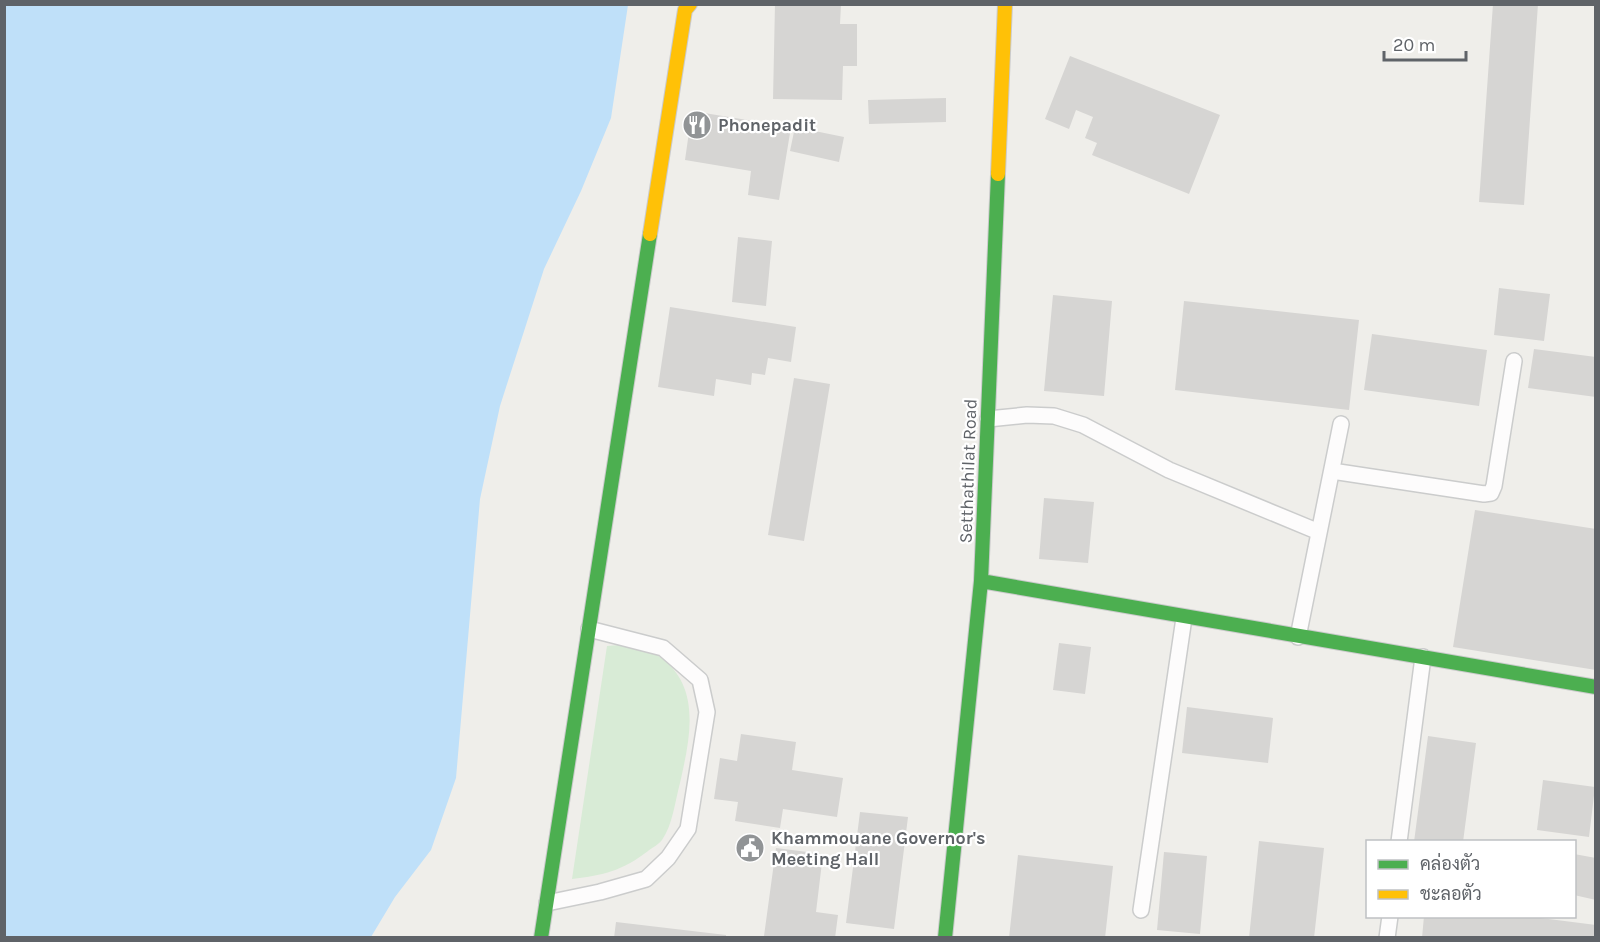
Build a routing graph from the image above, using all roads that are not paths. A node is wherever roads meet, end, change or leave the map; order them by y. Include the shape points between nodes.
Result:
1 (690, 4) edge
2 (1005, 4) edge
3 (1514, 361) dead end
4 (988, 419) junction
5 (1341, 424) dead end
6 (1332, 471) junction
7 (1319, 532) junction
8 (981, 581) junction
9 (1184, 618) junction
10 (589, 628) junction
11 (1298, 637) junction
12 (1423, 657) junction
13 (1596, 687) edge
14 (1399, 840) edge
15 (547, 903) junction
16 (1141, 910) dead end
17 (1389, 918) edge
18 (541, 938) edge
19 (945, 938) edge
20 (1387, 938) edge

1 - 10 street via 685,10
2 - 4 street, Setthathilat Road
3 - 6 lane via 1491,493
4 - 7 lane via 1054,416 1083,425 1169,470
4 - 8 street, Setthathilat Road
5 - 6 lane
6 - 7 lane
7 - 11 lane
8 - 9 street
8 - 19 street, Setthathilat Road
9 - 11 street
9 - 16 lane
10 - 15 street
10 - 15 lane via 663,648 700,680 707,712 688,829 668,858 646,879
11 - 12 street
12 - 13 street
12 - 14 lane
15 - 18 street
17 - 20 lane

